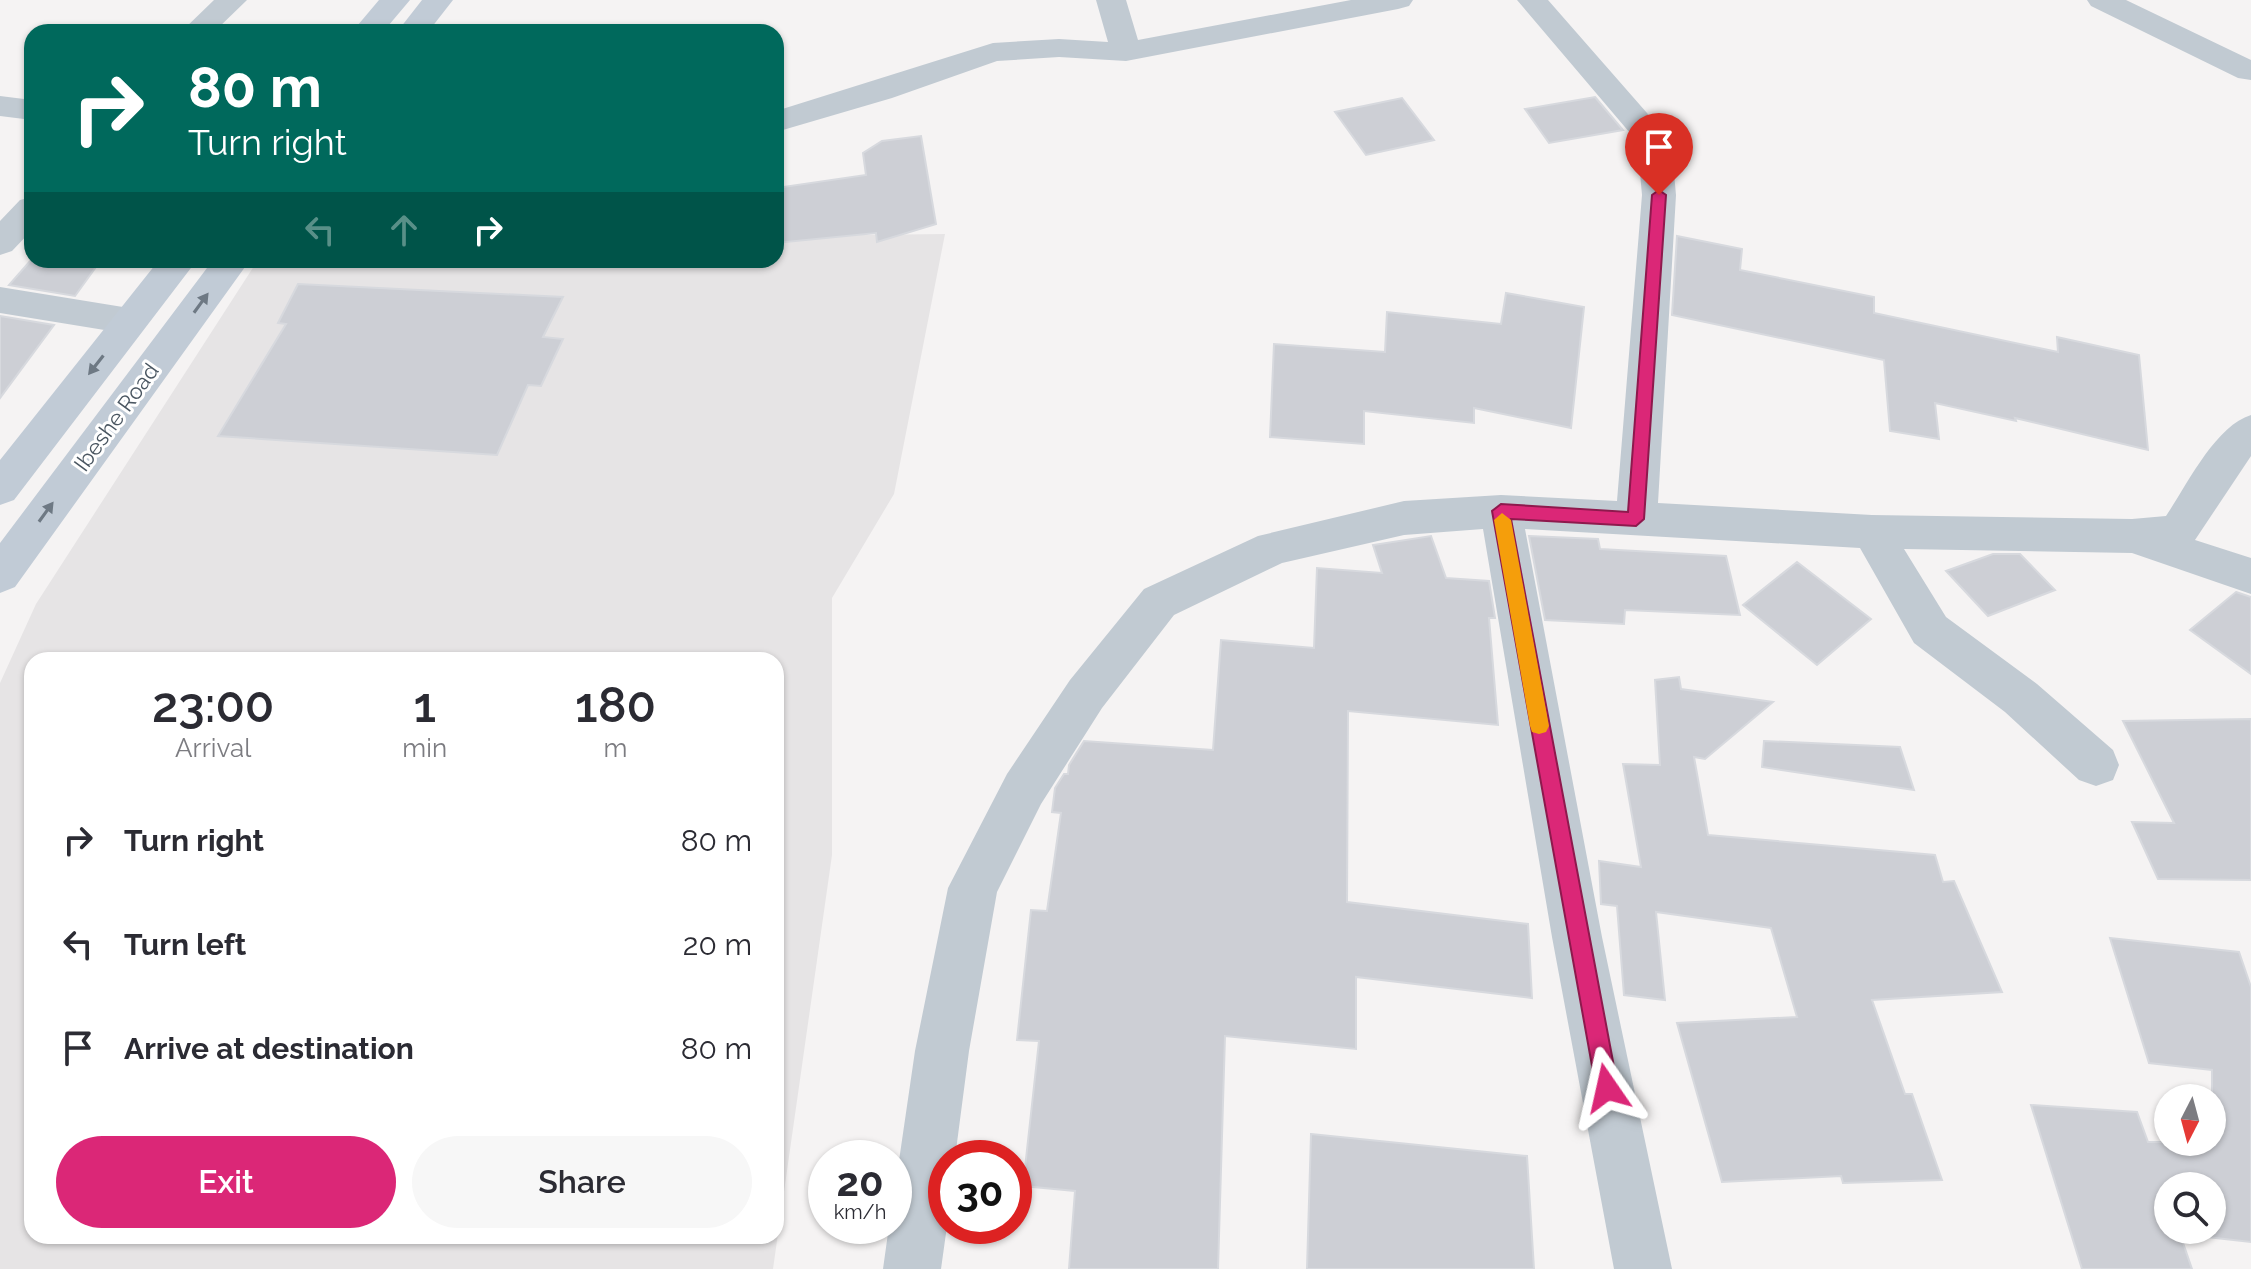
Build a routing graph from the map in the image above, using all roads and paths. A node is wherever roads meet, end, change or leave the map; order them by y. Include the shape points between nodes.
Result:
1 (232, 0) edge
2 (395, 0) edge
3 (438, 0) edge
4 (1111, 0) edge
5 (1398, 0) edge
6 (1532, 0) edge
7 (2102, 0) edge
8 (205, 24) edge
9 (374, 24) edge
10 (418, 24) edge
11 (1126, 52) junction
12 (2249, 71) dead end
13 (0, 106) edge
14 (24, 109) edge
15 (784, 120) edge
16 (24, 217) edge
17 (0, 243) edge
18 (172, 268) edge
19 (226, 268) edge
20 (0, 300) edge
21 (129, 321) junction
22 (2251, 430) edge
23 (0, 489) edge
24 (1501, 511) junction
25 (1636, 519) junction
26 (1872, 532) junction
27 (2132, 536) junction
28 (0, 575) edge
29 (2251, 576) edge
30 (2096, 765) dead end
31 (912, 1269) edge
32 (1643, 1269) edge

1 - 8 street
2 - 9 main road
3 - 10 main road
4 - 11 street
5 - 11 street
6 - 25 street via 1645,129 1655,151 1659,195
7 - 12 street
11 - 15 street via 993,52
13 - 14 street
16 - 17 street
18 - 21 main road, Ibeshe Road
28 -> 19 main road, Ibeshe Road
20 - 21 street
21 -> 23 main road, Ibeshe Road
22 - 27 street via 2230,452 2178,531
24 - 25 street
24 - 31 street via 1404,518 1273,548 1159,602 1095,683 1024,789 973,888 942,1051
24 - 32 street
25 - 26 street
26 - 27 street
26 - 30 street via 1930,630 2021,698
27 - 29 street

